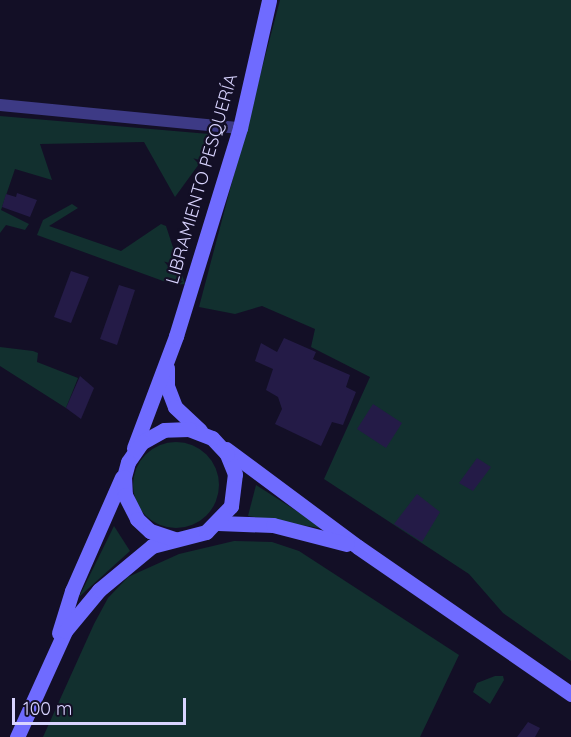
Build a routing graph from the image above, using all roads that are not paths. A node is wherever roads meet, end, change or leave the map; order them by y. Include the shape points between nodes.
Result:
1 (269, 0) edge
2 (0, 105) edge
3 (240, 128) junction
4 (167, 361) junction
5 (216, 442) junction
6 (127, 465) junction
7 (218, 523) junction
8 (175, 539) junction
9 (358, 547) junction
10 (49, 661) junction
11 (571, 694) edge
12 (17, 737) edge

1 - 3 main road, LIBRAMIENTO PESQUERÍA
2 - 3 street
3 - 4 main road, LIBRAMIENTO PESQUERÍA
4 - 5 main road via 166,376 175,407
4 - 6 main road
5 - 6 main road via 189,429 164,430 142,442
5 - 7 main road via 232,464 235,485 231,506
5 - 9 main road
6 - 8 main road via 124,486 131,512 150,531
6 - 10 main road via 72,591
7 - 8 main road via 191,538
7 - 9 main road via 273,525
8 - 10 main road via 152,546 111,576 65,631
9 - 11 main road
10 - 12 main road

